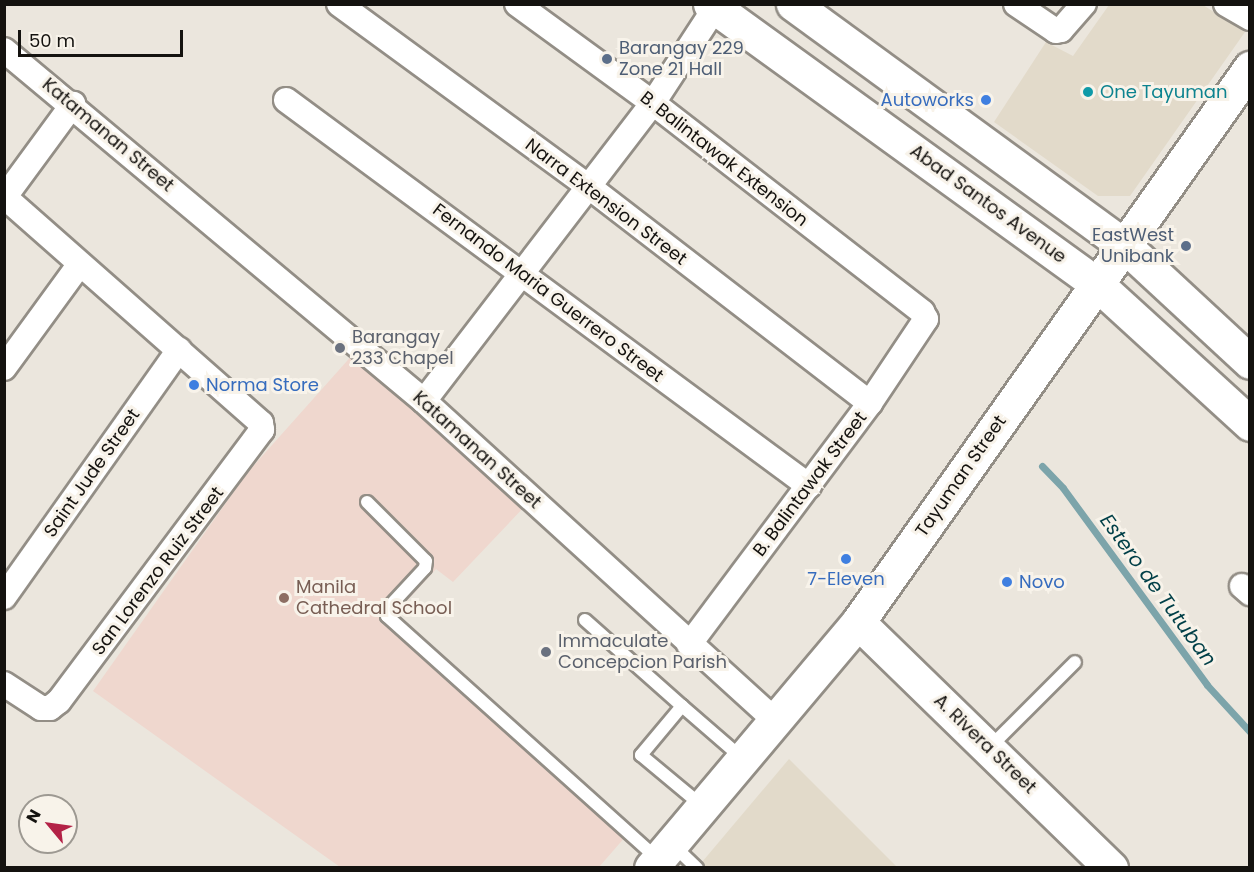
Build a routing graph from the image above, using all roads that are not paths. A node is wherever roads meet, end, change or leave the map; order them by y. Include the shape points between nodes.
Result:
1 (339, 4) edge
2 (517, 4) edge
3 (793, 4) edge
4 (1016, 4) edge
5 (1084, 4) edge
6 (1226, 4) edge
7 (713, 6) edge
8 (1250, 18) edge
9 (4, 50) edge
10 (1250, 68) edge
11 (286, 100) dead end
12 (652, 103) junction
13 (73, 104) junction
14 (588, 186) junction
15 (5, 198) edge
16 (1126, 247) junction
17 (79, 265) junction
18 (522, 273) junction
19 (1098, 285) junction
20 (926, 319) joint
21 (179, 350) junction
22 (1250, 362) edge
23 (4, 368) edge
24 (424, 401) junction
25 (870, 403) junction
26 (1250, 424) edge
27 (809, 486) junction
28 (368, 502) dead end
29 (4, 597) edge
30 (585, 620) dead end
31 (858, 622) junction
32 (689, 645) junction
33 (1075, 662) dead end
34 (4, 684) edge
35 (682, 706) junction
36 (776, 721) junction
37 (990, 747) junction
38 (743, 759) junction
39 (703, 806) junction
40 (660, 857) edge
41 (697, 867) edge
42 (1111, 867) edge

1 - 14 street, Narra Extension Street
2 - 12 street, B. Balintawak Extension
3 - 16 main road
4 - 5 street via 1056,31
6 - 8 street
7 - 12 street
7 - 19 main road, Abad Santos Avenue
9 - 13 street, Katamanan Street
10 - 16 main road, Tayuman Street
11 - 18 street, Fernando Maria Guerrero Street
12 - 14 street
12 - 20 street, B. Balintawak Extension
13 - 15 street
13 - 24 street, Katamanan Street
14 - 18 street
14 - 25 street, Narra Extension Street
15 - 17 street
16 - 19 main road, Tayuman Street
16 - 22 main road
17 - 21 street
17 - 23 street
18 - 24 street
18 - 27 street, Fernando Maria Guerrero Street
19 - 26 main road, Abad Santos Avenue
19 - 31 main road, Tayuman Street
20 - 25 street, B. Balintawak Street
21 - 29 street, Saint Jude Street
21 - 34 street, San Lorenzo Ruiz Street via 261,423 262,430 59,701 50,708 41,708
24 - 32 street, Katamanan Street
25 - 27 street, B. Balintawak Street
27 - 32 street, B. Balintawak Street
28 - 40 lane via 426,561 425,568 388,608 387,616
30 - 35 lane
31 - 36 main road, Tayuman Street
31 - 37 main road, A. Rivera Street
32 - 36 street, Katamanan Street
33 - 37 lane
35 - 38 lane
35 - 39 lane via 641,754
36 - 38 main road, Tayuman Street
37 - 42 main road, A. Rivera Street
38 - 39 main road, Tayuman Street
39 - 40 main road, Tayuman Street
40 - 41 lane

